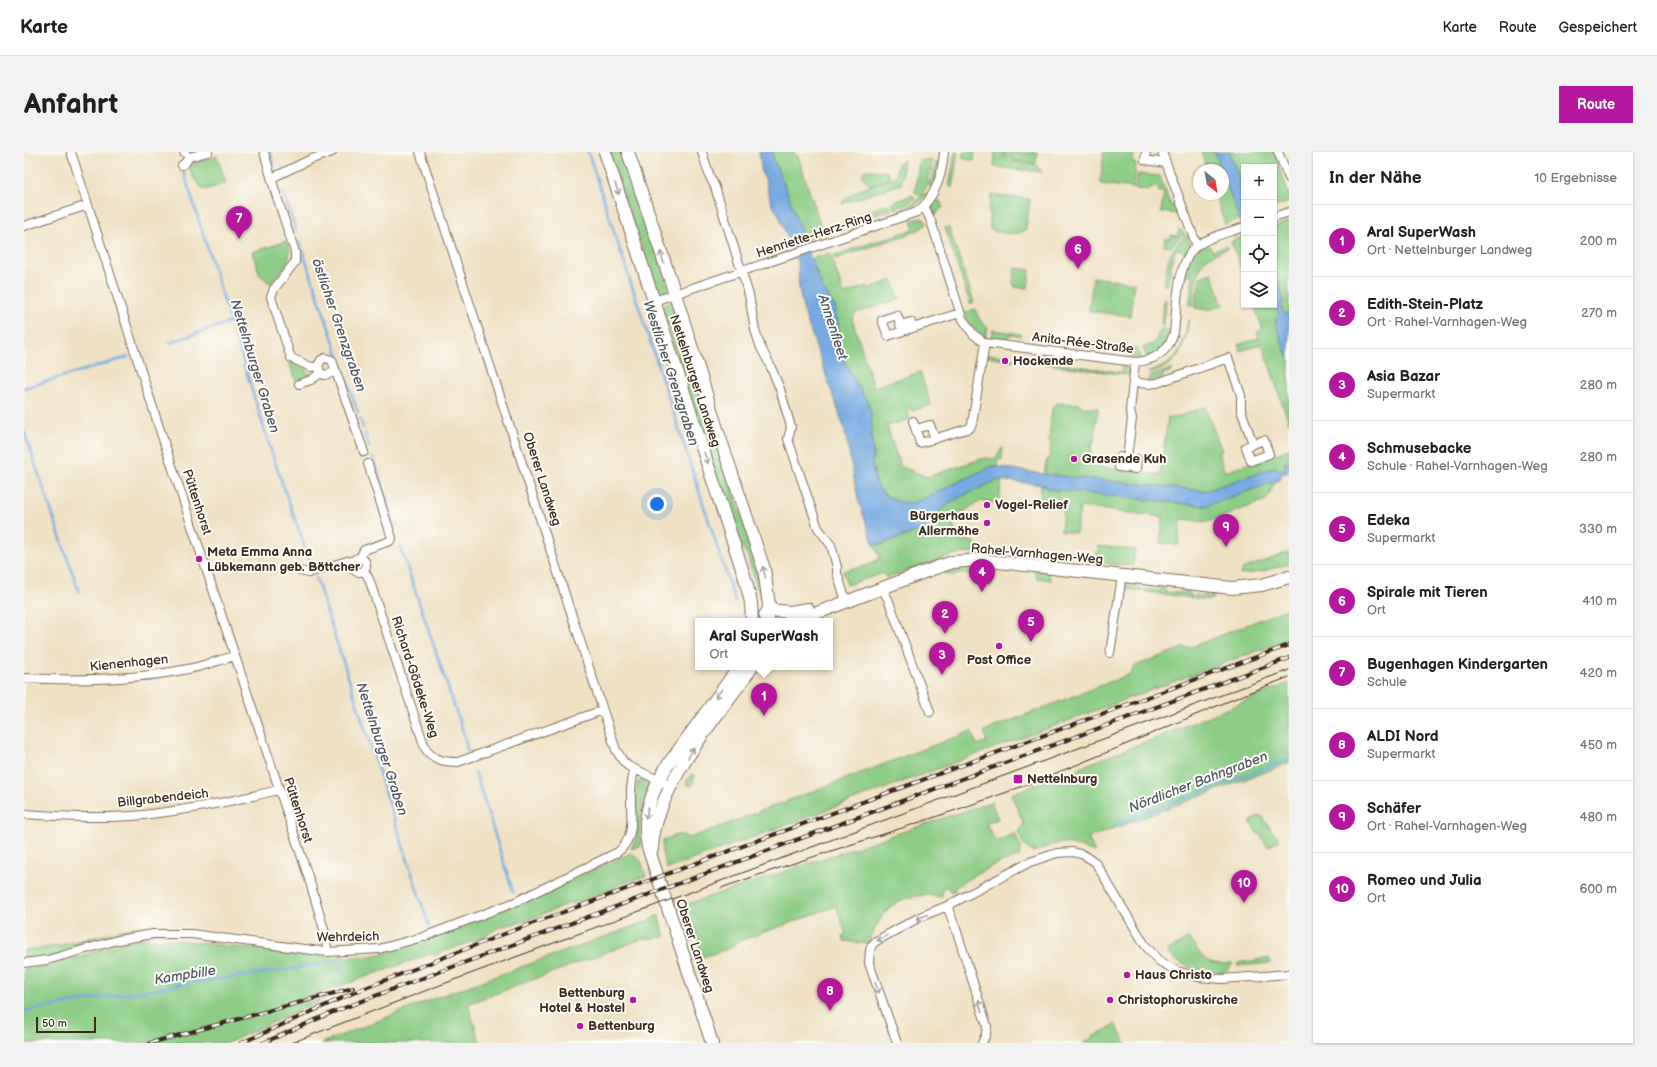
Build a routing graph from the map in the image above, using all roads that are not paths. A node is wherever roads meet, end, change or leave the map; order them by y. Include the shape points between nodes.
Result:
1 (71, 152) edge
2 (208, 152) edge
3 (264, 152) edge
4 (332, 152) edge
5 (420, 152) edge
6 (605, 152) edge
7 (628, 152) edge
8 (702, 152) edge
9 (944, 152) edge
10 (1146, 152) edge
11 (1162, 152) edge
12 (1278, 152) edge
13 (186, 155) edge
14 (1166, 163) junction
15 (182, 165) dead end
16 (1287, 167) edge
17 (272, 178) junction
18 (1289, 178) edge
19 (88, 205) junction
20 (924, 206) junction
21 (1289, 212) edge
22 (1277, 216) edge
23 (24, 226) edge
24 (1241, 228) edge
25 (1197, 246) junction
26 (741, 272) junction
27 (675, 294) junction
28 (654, 301) junction
29 (960, 313) junction
30 (911, 322) dead end
31 (902, 328) junction
32 (985, 343) junction
33 (1135, 362) junction
34 (319, 370) junction
35 (336, 372) junction
36 (1133, 382) junction
37 (299, 384) dead end
38 (935, 439) junction
39 (1248, 445) junction
40 (364, 452) dead end
41 (1122, 456) junction
42 (368, 464) dead end
43 (360, 558) junction
44 (352, 562) junction
45 (364, 570) junction
46 (300, 571) dead end
47 (1122, 576) junction
48 (1289, 577) edge
49 (748, 588) junction
50 (882, 589) junction
51 (842, 603) junction
52 (752, 618) edge
53 (765, 618) edge
54 (802, 618) edge
55 (1110, 653) dead end
56 (235, 656) junction
57 (737, 670) edge
58 (750, 670) edge
59 (24, 678) edge
60 (603, 710) junction
61 (930, 712) dead end
62 (634, 770) junction
63 (658, 780) junction
64 (671, 786) junction
65 (278, 790) junction
66 (24, 814) edge
67 (652, 856) junction
68 (947, 906) junction
69 (327, 952) junction
70 (24, 963) edge
71 (1289, 974) edge
72 (712, 1043) edge
73 (897, 1043) edge
74 (982, 1043) edge

1 - 19 street, Püttenhorst
2 - 13 street
3 - 17 street
4 - 17 street
5 - 60 street, Oberer Landweg
6 -> 28 main road, Nettelnburger Landweg
27 -> 7 main road, Nettelnburger Landweg
8 - 26 street
9 - 20 street, Henriette-Herz-Ring via 939,180
10 - 14 street via 1145,160
11 - 14 street
12 - 16 street
13 - 15 street via 186,162
14 - 25 street
16 - 18 street
17 - 34 street via 295,252 295,262 274,289 271,297 291,358
19 - 23 street
19 - 56 street, Püttenhorst
20 - 26 street, Henriette-Herz-Ring via 910,216
20 - 29 street
21 - 22 street
24 - 25 street
25 - 33 street, Anita-Rée-Straße via 1190,252 1182,269 1171,342 1166,351 1156,357 1144,362
26 - 27 street, Henriette-Herz-Ring
26 - 51 street via 749,295 755,330 780,389 791,427 788,439 818,528 831,545
27 - 28 street, Henriette-Herz-Ring
53 -> 27 main road, Nettelnburger Landweg via 764,569
28 -> 49 main road, Nettelnburger Landweg
29 - 31 street
29 - 32 street via 973,334
30 - 31 street
31 - 31 street via 897,315 882,320 887,338
32 - 33 street, Anita-Rée-Straße
32 - 38 street via 970,428
33 - 36 street
34 - 35 street via 324,374
34 - 35 street via 321,360 329,358 334,363
34 - 37 street via 311,380
35 - 40 street
36 - 39 street via 1157,383 1228,358 1241,395 1241,410
36 - 41 street via 1130,411 1132,418
38 - 38 street via 916,436 930,425 934,429
39 - 39 street via 1250,462 1270,455 1263,440
41 - 41 street via 1138,457 1138,469 1117,467
42 - 43 street via 392,538 364,550
43 - 44 street
43 - 45 street, Richard-Gödeke-Weg via 366,564
44 - 45 street, Richard-Gödeke-Weg via 354,570
44 - 46 street via 347,561 308,573
45 - 60 street, Richard-Gödeke-Weg via 370,579 426,748 439,760 458,762
47 - 48 main road, Rahel-Varnhagen-Weg via 1232,588
47 - 50 main road, Rahel-Varnhagen-Weg via 970,560 953,562
47 - 55 street
49 - 52 main road, Nettelnburger Landweg
49 - 53 main road via 759,603
50 - 51 main road, Rahel-Varnhagen-Weg
50 - 61 street
51 - 53 main road, Rahel-Varnhagen-Weg
51 - 54 main road, Rahel-Varnhagen-Weg
56 - 59 street, Kienenhagen via 189,669 147,676 102,680
56 - 65 street, Püttenhorst
57 -> 63 main road
64 -> 58 main road via 705,730
60 - 62 street, Oberer Landweg via 617,753
62 - 63 street, Oberer Landweg
62 - 69 street, Wehrdeich via 631,790 632,825 626,846 618,852 513,903 423,937 379,949
63 - 64 street, Oberer Landweg
63 -> 67 main road via 648,808 645,826
64 - 67 main road via 652,839
65 - 66 street, Billgrabendeich via 219,804 142,815 63,817
65 - 69 street, Püttenhorst via 326,936
67 - 72 main road, Oberer Landweg
68 - 71 street via 1030,862 1057,852 1073,852 1095,862 1145,945 1159,960 1177,971 1198,977 1222,979
68 -> 73 street via 920,917 876,941 870,950 869,963
74 -> 68 street via 987,1026
69 - 70 street, Wehrdeich via 191,934 153,934 118,940 47,960

